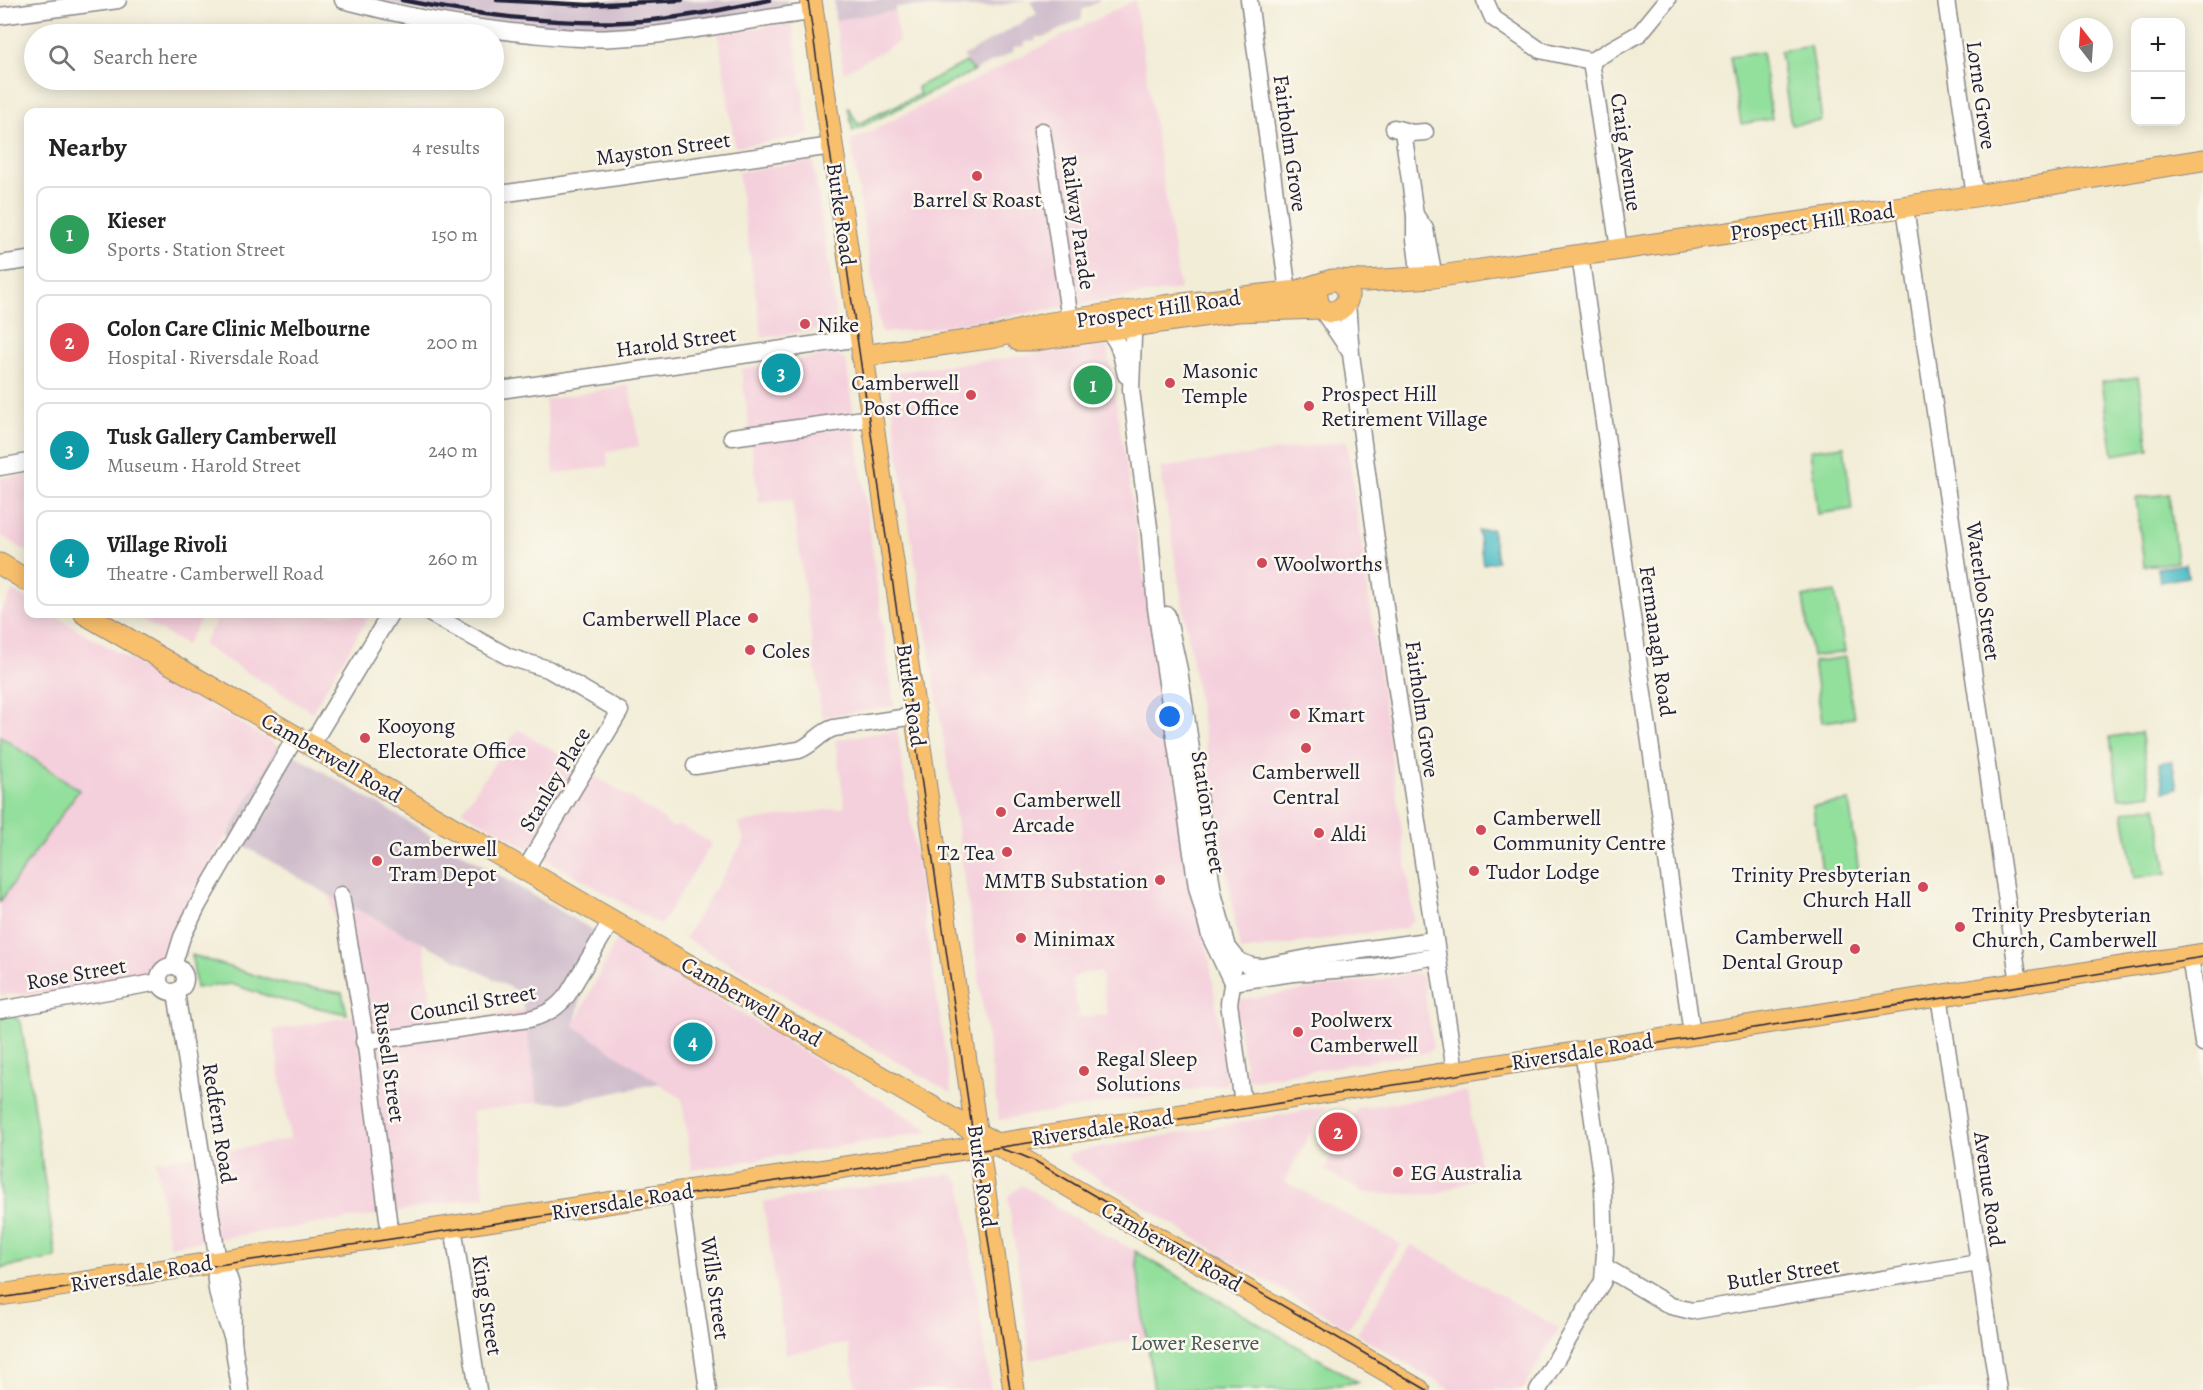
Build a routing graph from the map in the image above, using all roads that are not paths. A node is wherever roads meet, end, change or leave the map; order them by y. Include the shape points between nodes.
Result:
1 (118, 0) edge
2 (343, 0) edge
3 (1249, 0) edge
4 (1485, 0) edge
5 (1667, 0) edge
6 (1946, 0) edge
7 (812, 6) edge
8 (0, 16) edge
9 (457, 24) edge
10 (504, 31) edge
11 (1591, 61) junction
12 (1042, 131) dead end
13 (1425, 132) dead end
14 (832, 146) junction
15 (2203, 160) edge
16 (504, 193) edge
17 (1975, 196) junction
18 (1905, 207) junction
19 (1618, 249) junction
20 (1580, 255) junction
21 (24, 261) edge
22 (0, 264) edge
23 (1427, 278) junction
24 (1331, 282) junction
25 (1293, 300) junction
26 (1347, 302) junction
27 (1322, 309) junction
28 (1180, 311) junction
29 (1156, 322) junction
30 (1101, 323) junction
31 (1130, 326) junction
32 (1071, 327) junction
33 (861, 347) junction
34 (1133, 350) junction
35 (1351, 354) junction
36 (504, 390) edge
37 (1131, 390) junction
38 (871, 418) junction
39 (732, 437) dead end
40 (24, 463) edge
41 (0, 467) edge
42 (0, 564) edge
43 (24, 579) edge
44 (92, 618) edge
45 (387, 618) edge
46 (438, 618) edge
47 (915, 716) junction
48 (303, 741) junction
49 (695, 766) dead end
50 (525, 870) junction
51 (341, 895) dead end
52 (612, 920) junction
53 (1215, 929) junction
54 (1436, 948) junction
55 (1230, 950) junction
56 (2196, 955) edge
57 (1323, 963) junction
58 (173, 966) junction
59 (159, 982) junction
60 (1232, 982) junction
61 (2019, 982) junction
62 (176, 992) junction
63 (1939, 994) junction
64 (0, 1010) edge
65 (1692, 1034) junction
66 (364, 1042) junction
67 (2203, 1043) edge
68 (1583, 1051) junction
69 (1455, 1071) junction
70 (1243, 1104) junction
71 (984, 1140) junction
72 (679, 1192) junction
73 (453, 1226) junction
74 (390, 1235) junction
75 (218, 1262) junction
76 (1978, 1263) junction
77 (1605, 1267) junction
78 (0, 1294) edge
79 (240, 1390) edge
80 (478, 1390) edge
81 (708, 1390) edge
82 (1014, 1390) edge
83 (1419, 1390) edge
84 (1538, 1390) edge
85 (1998, 1390) edge

1 - 8 street
2 - 9 street
3 - 25 street, Fairholm Grove
4 - 11 street via 1493,18 1540,50
5 - 11 street via 1640,33
6 - 17 street, Lorne Grove
7 - 10 street via 667,33 612,38
7 - 14 main road, Burke Road
11 - 19 street, Craig Avenue
12 - 32 street, Railway Parade
13 - 23 street via 1399,130 1415,215 1414,238
14 - 16 street, Mayston Street
14 - 33 main road, Burke Road
15 - 17 main road, Prospect Hill Road
17 - 18 main road, Prospect Hill Road
18 - 19 main road, Prospect Hill Road
18 - 61 street, Waterloo Street
19 - 20 main road, Prospect Hill Road
20 - 23 main road, Prospect Hill Road
20 - 65 street, Fermanagh Road
21 - 22 street
23 - 24 main road, Prospect Hill Road
23 - 26 main road, Prospect Hill Road
24 - 25 main road, Prospect Hill Road
24 - 26 main road via 1347,291
24 - 27 main road via 1317,296
25 - 27 main road, Prospect Hill Road
25 - 28 main road, Prospect Hill Road
26 - 27 main road via 1337,311
26 - 35 street, Fairholm Grove
27 - 35 street, Fairholm Grove
28 - 29 main road, Prospect Hill Road
28 - 30 main road, Prospect Hill Road
29 - 31 main road, Prospect Hill Road
29 - 34 street via 1143,330
30 - 31 main road via 1122,320
30 - 32 main road, Prospect Hill Road
30 - 37 street, Station Street via 1116,341
31 - 34 street, Station Street
32 - 33 main road, Prospect Hill Road via 1036,326 995,338
33 - 36 street, Harold Street
33 - 38 main road, Burke Road
34 - 37 street, Station Street
35 - 54 street, Fairholm Grove
37 - 53 street, Station Street via 1153,584 1166,637 1201,862 1199,894
38 - 39 street
38 - 47 main road, Burke Road
40 - 41 street
42 - 43 main road
44 - 48 main road, Camberwell Road
45 - 48 street
46 - 50 street, Stanley Place via 509,657 548,669 620,711
47 - 49 street via 831,728 799,750
47 - 71 main road, Burke Road
48 - 50 main road, Camberwell Road
48 - 58 street via 198,905
50 - 52 main road, Camberwell Road
51 - 66 street, Russell Street
52 - 66 street, Council Street via 568,994 546,1013 529,1019
52 - 71 main road, Camberwell Road
53 - 55 street, Station Street
53 - 60 street, Station Street via 1220,958
54 - 57 street via 1375,967
54 - 69 street, Fairholm Grove
55 - 57 street via 1239,961 1258,967
55 - 60 street, Station Street
56 - 61 main road, Riversdale Road
56 - 67 street
57 - 60 street
58 - 59 street via 162,970
58 - 62 street via 182,970 186,978 183,988
59 - 62 street via 165,991
59 - 64 street, Rose Street
60 - 70 street, Station Street via 1229,1003
61 - 63 main road, Riversdale Road
62 - 75 street, Redfern Road
63 - 65 main road, Riversdale Road
63 - 76 street, Avenue Road
65 - 68 main road, Riversdale Road
66 - 74 street, Russell Street
68 - 69 main road, Riversdale Road
68 - 77 street via 1603,1189
69 - 70 main road, Riversdale Road
70 - 71 main road, Riversdale Road
71 - 72 main road, Riversdale Road
71 - 82 main road, Burke Road
71 - 83 main road, Camberwell Road
72 - 73 main road, Riversdale Road
72 - 81 street, Wills Street
73 - 74 main road, Riversdale Road
73 - 80 street, King Street
74 - 75 main road, Riversdale Road
75 - 78 main road, Riversdale Road
75 - 79 street, Redfern Road via 218,1292 233,1339
76 - 77 street, Butler Street via 1692,1311 1671,1306
76 - 85 street, Avenue Road
77 - 84 street via 1603,1281

